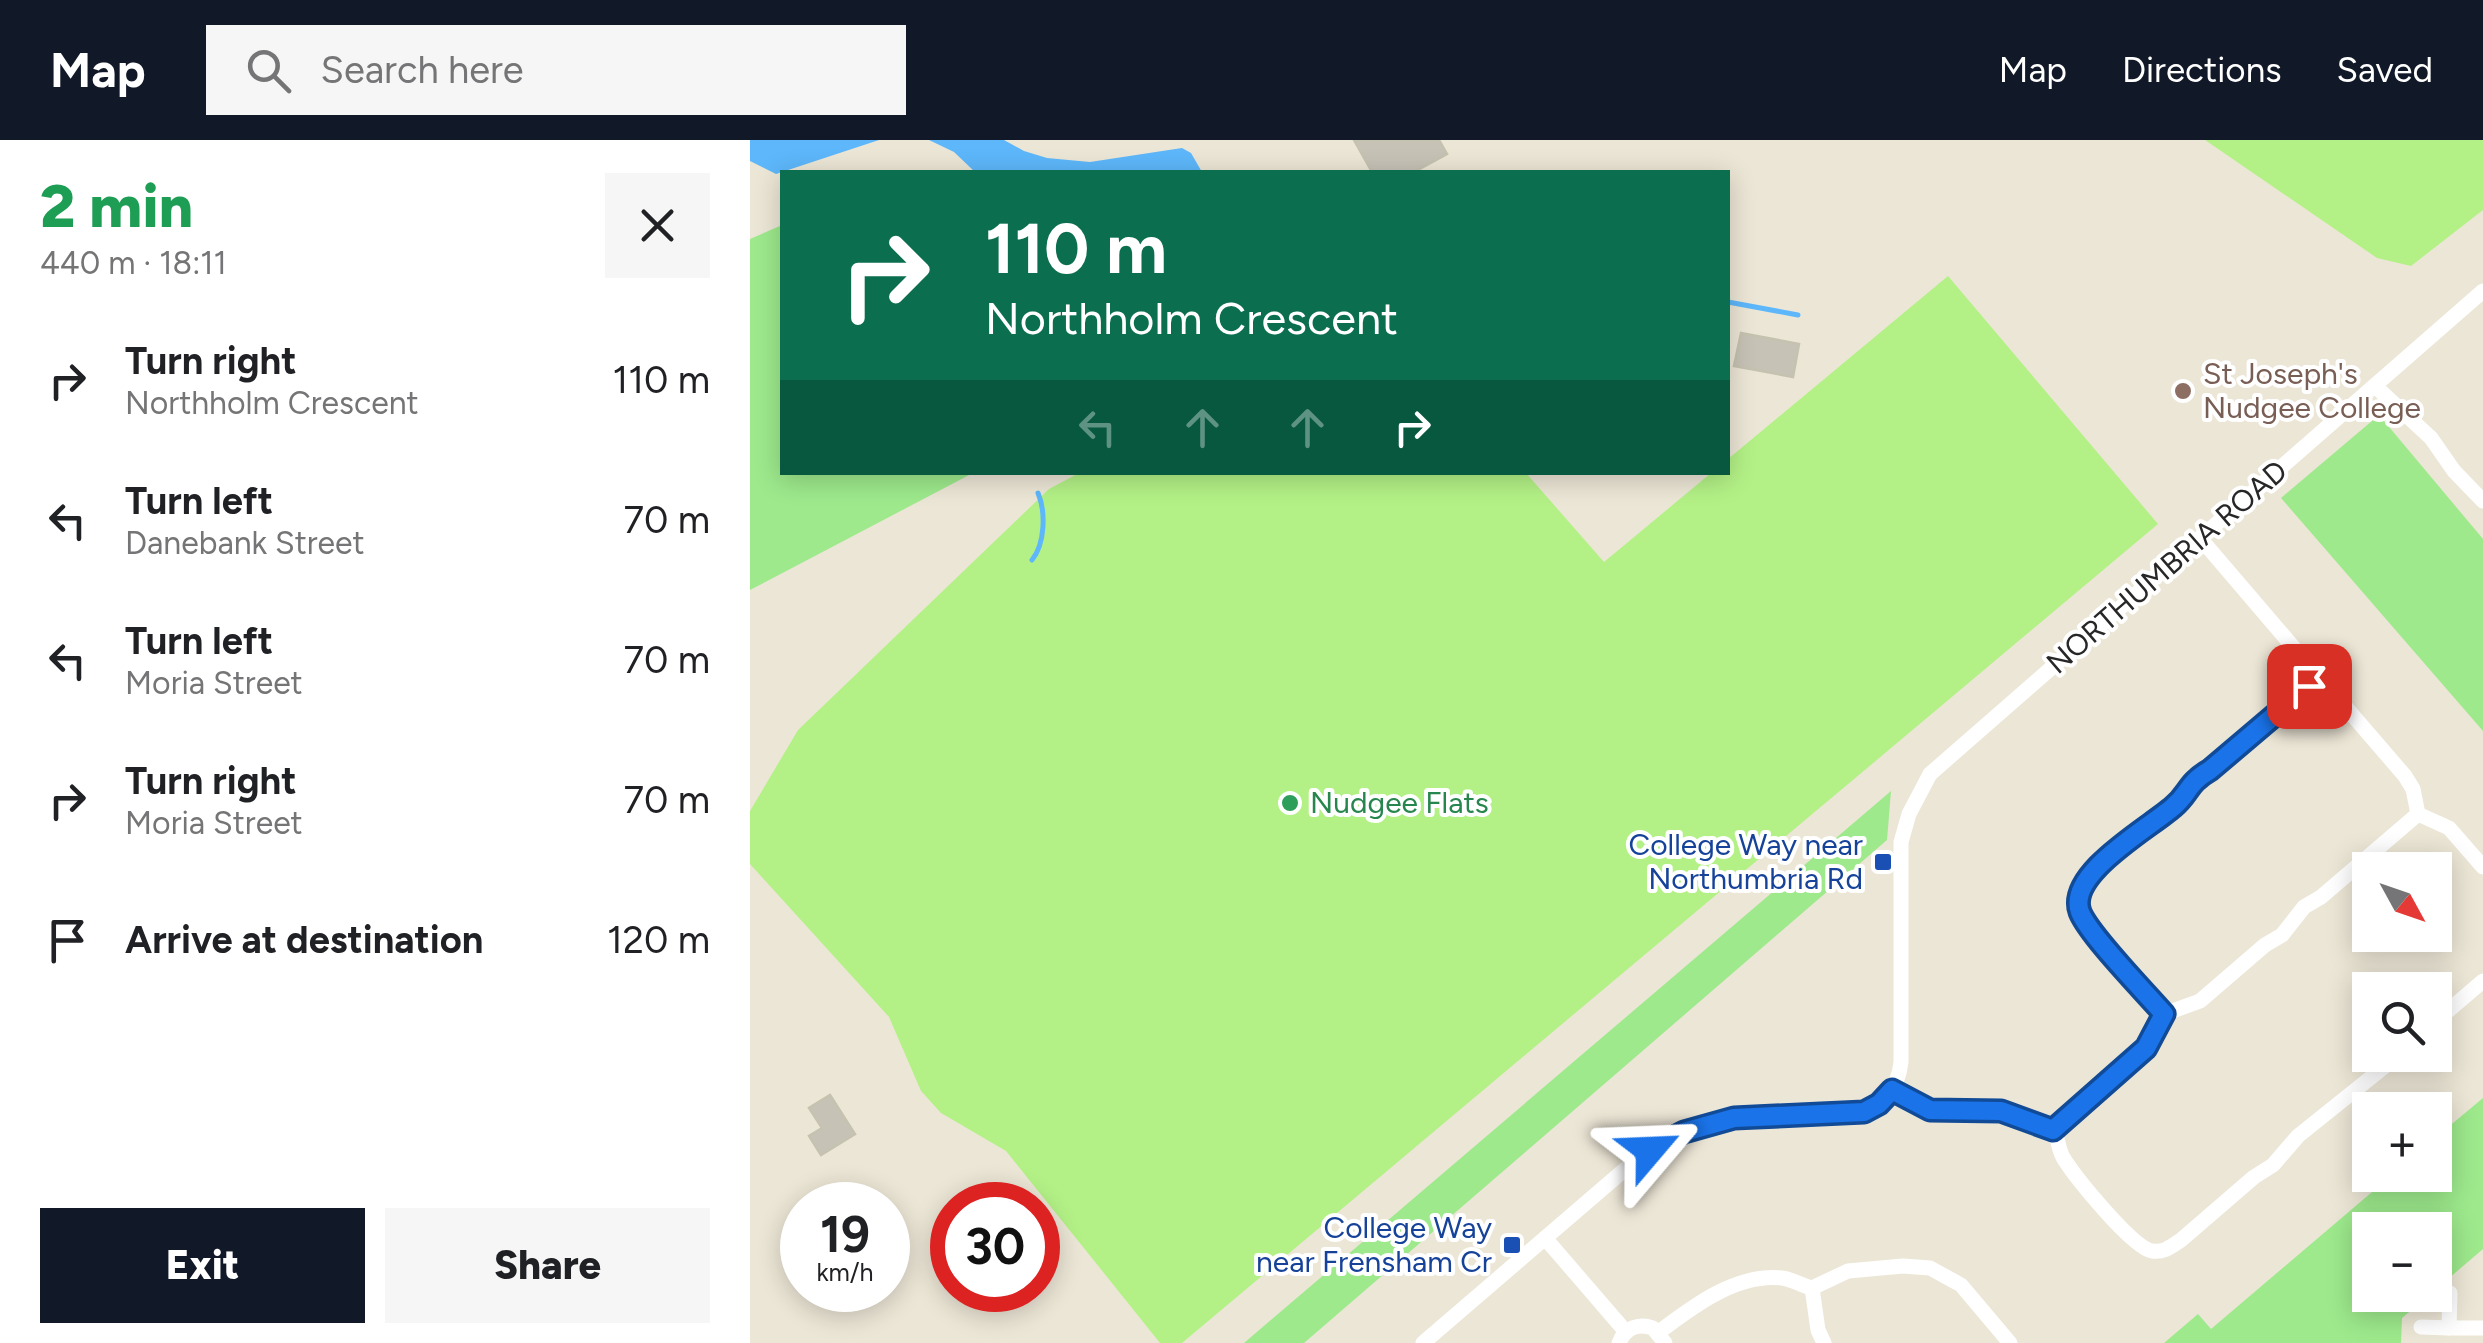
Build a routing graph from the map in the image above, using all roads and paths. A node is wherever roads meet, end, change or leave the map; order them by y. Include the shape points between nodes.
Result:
1 (2483, 292) edge
2 (2375, 386) junction
3 (2483, 501) edge
4 (2200, 538) junction
5 (2309, 686) junction
6 (2418, 814) junction
7 (2483, 867) edge
8 (2483, 981) edge
9 (2452, 1007) edge
10 (2164, 1014) junction
11 (2379, 1072) edge
12 (1892, 1090) junction
13 (2053, 1130) junction
14 (1545, 1238) junction
15 (1812, 1288) junction
16 (2449, 1312) edge
17 (2421, 1328) dead end
18 (2449, 1328) junction
19 (2483, 1328) edge
20 (1622, 1337) edge
21 (1662, 1338) edge
22 (1423, 1343) edge
23 (1824, 1343) edge
24 (2010, 1343) edge

1 - 2 street, NORTHUMBRIA ROAD
2 - 3 street via 2431,438
2 - 4 street, NORTHUMBRIA ROAD
4 - 5 street via 2300,654
4 - 12 street, NORTHUMBRIA ROAD via 1940,763 1922,786 1900,856 1901,1062
5 - 6 street via 2342,704 2406,776
5 - 10 street via 2194,779 2173,808 2091,873 2082,888 2084,920
6 - 7 street via 2449,828
6 - 10 street via 2200,1001
8 - 9 street
10 - 13 street via 2146,1048
11 - 13 street via 2161,1251 2131,1237 2066,1162
12 - 13 street via 1930,1110 2001,1111
12 - 14 street via 1872,1109 1854,1114 1734,1118 1684,1132 1630,1165
14 - 20 street
14 - 22 street
15 - 21 street via 1781,1278 1742,1284 1712,1296
15 - 23 street
15 - 24 street via 1848,1271 1930,1268 1961,1285
16 - 18 street
17 - 18 street
18 - 19 street
20 - 21 street via 1639,1326

